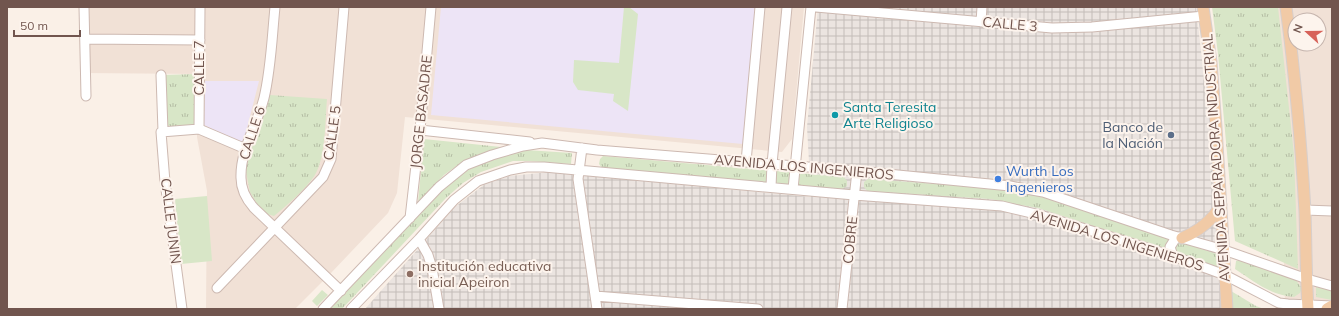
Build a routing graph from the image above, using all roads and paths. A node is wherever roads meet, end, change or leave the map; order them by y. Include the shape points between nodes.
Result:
1 (84, 7) edge
2 (200, 7) edge
3 (274, 7) edge
4 (344, 7) edge
5 (431, 7) edge
6 (760, 7) edge
7 (787, 7) edge
8 (811, 7) edge
9 (816, 7) edge
10 (982, 7) edge
11 (1286, 7) edge
12 (1204, 12) edge
13 (981, 22) junction
14 (84, 39) junction
15 (200, 40) junction
16 (161, 74) dead end
17 (86, 96) dead end
18 (199, 129) junction
19 (420, 130) junction
20 (162, 132) junction
21 (542, 143) junction
22 (582, 148) junction
23 (246, 149) junction
24 (746, 162) junction
25 (772, 164) junction
26 (795, 166) junction
27 (579, 170) junction
28 (857, 171) junction
29 (771, 188) junction
30 (793, 190) junction
31 (854, 195) junction
32 (1221, 205) junction
33 (1305, 210) junction
34 (1332, 211) edge
35 (410, 218) junction
36 (274, 228) junction
37 (1180, 237) junction
38 (419, 239) junction
39 (1224, 250) junction
40 (1173, 256) junction
41 (1225, 275) junction
42 (1307, 280) junction
43 (1332, 286) edge
44 (217, 288) dead end
45 (341, 291) junction
46 (595, 296) junction
47 (1332, 306) edge
48 (1308, 307) edge
49 (182, 309) edge
50 (323, 309) edge
51 (351, 309) edge
52 (439, 309) edge
53 (596, 309) edge
54 (758, 309) edge
55 (842, 309) edge
56 (1227, 309) edge
57 (1327, 309) edge

1 - 14 street
2 - 15 street, CALLE 7
3 - 23 street, CALLE 6 via 269,70 264,96
4 - 36 street, CALLE 5 via 331,159 323,177
5 - 19 street, JORGE BASADRE
6 - 24 street
7 - 25 street
8 - 26 street
9 - 13 street, CALLE 3
10 - 13 street
11 - 33 main road via 1295,74
12 - 13 street, CALLE 3 via 1092,27 1052,28
12 - 32 main road, AVENIDA SEPARADORA INDUSTRIAL via 1211,62
14 - 15 street
14 - 17 street
15 - 18 street, CALLE 7
16 - 20 street, CALLE JUNIN
18 - 20 street
18 - 23 street
19 - 21 street
19 - 35 street, JORGE BASADRE
20 - 49 street, CALLE JUNIN via 165,182
21 - 22 street, AVENIDA LOS INGENIEROS
21 - 35 street, AVENIDA LOS INGENIEROS via 492,155 466,166 440,187
22 - 24 street, AVENIDA LOS INGENIEROS
22 - 27 street
23 - 36 street, CALLE 6 via 240,179 245,195
24 - 25 street, AVENIDA LOS INGENIEROS
25 - 26 street, AVENIDA LOS INGENIEROS
25 - 29 street
26 - 28 street, AVENIDA LOS INGENIEROS
26 - 30 street
27 - 29 street, AVENIDA LOS INGENIEROS
27 - 38 street, AVENIDA LOS INGENIEROS via 526,167 478,181 454,200
27 - 46 street via 578,179
28 - 31 street, COBRE
28 - 37 street, AVENIDA LOS INGENIEROS via 1010,186 1043,192
29 - 30 street, AVENIDA LOS INGENIEROS
30 - 31 street, AVENIDA LOS INGENIEROS
31 - 40 street, AVENIDA LOS INGENIEROS via 1002,206 1040,215
31 - 55 street, COBRE
32 - 37 main road via 1208,223 1196,232
32 - 39 main road, AVENIDA SEPARADORA INDUSTRIAL
33 - 34 street
33 - 42 main road
35 - 45 street, AVENIDA LOS INGENIEROS
36 - 44 street, CALLE 5
36 - 45 street, CALLE 6
37 - 39 street, AVENIDA LOS INGENIEROS
37 - 40 street via 1175,239 1170,247
38 - 51 street, AVENIDA LOS INGENIEROS
38 - 52 street via 432,268
39 - 41 main road, AVENIDA SEPARADORA INDUSTRIAL
39 - 42 street, AVENIDA LOS INGENIEROS
40 - 41 street, AVENIDA LOS INGENIEROS
41 - 48 street, AVENIDA LOS INGENIEROS via 1279,303
41 - 56 main road, AVENIDA SEPARADORA INDUSTRIAL
42 - 43 street, AVENIDA LOS INGENIEROS
42 - 48 main road
45 - 50 street, AVENIDA LOS INGENIEROS
46 - 53 street
46 - 54 street
47 - 48 street, AVENIDA LOS INGENIEROS
47 - 57 main road

